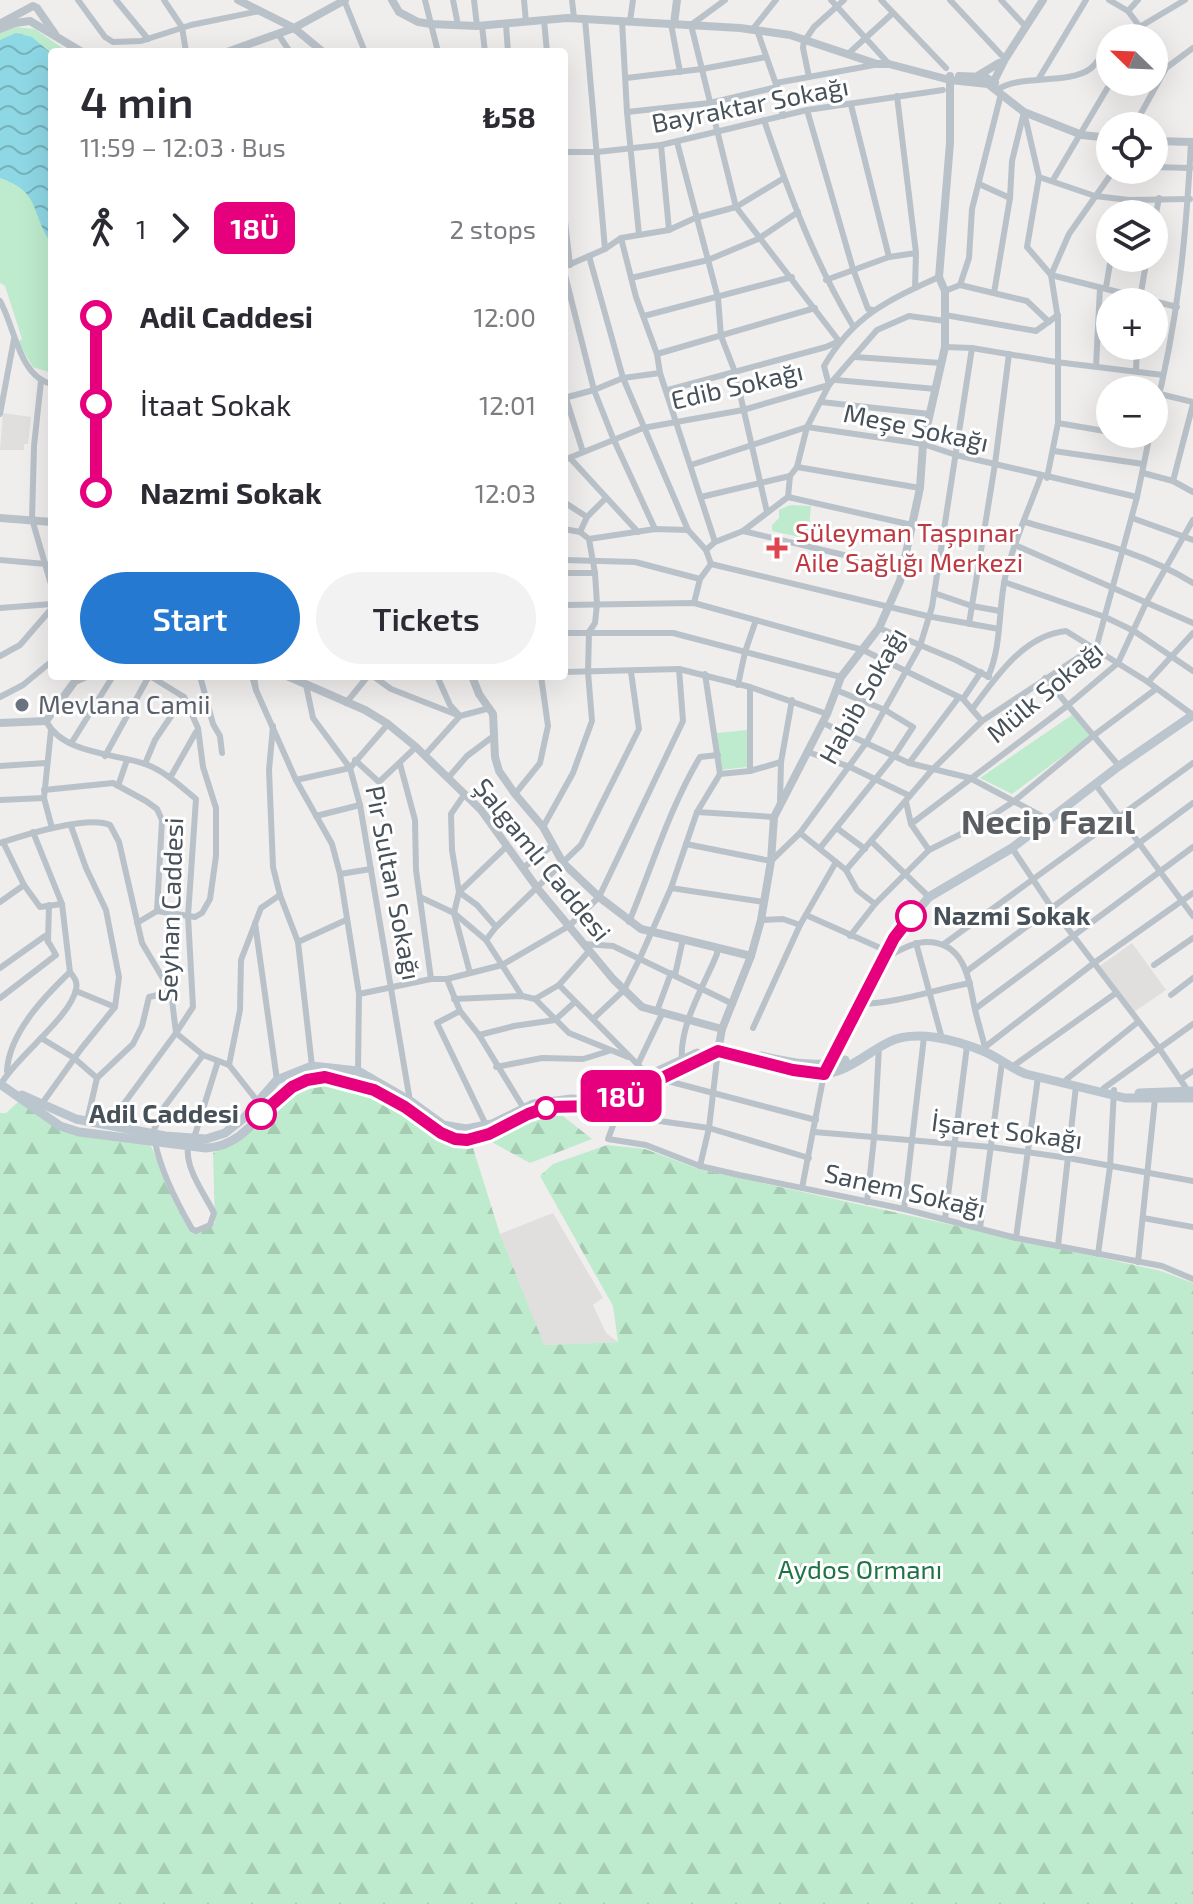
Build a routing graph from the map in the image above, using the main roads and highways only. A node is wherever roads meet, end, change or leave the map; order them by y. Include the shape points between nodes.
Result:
1 (1193, 715) edge
2 (719, 1049) junction
3 (985, 1049) junction
4 (827, 1070) junction
5 (0, 1084) edge
6 (1110, 1091) junction
7 (1191, 1094) edge
8 (40, 1107) junction
9 (525, 1111) junction
10 (154, 1138) junction
11 (191, 1142) junction

1 - 4 main road via 1012,848 929,897 885,954
2 - 4 main road via 793,1070
2 - 9 main road via 706,1049 595,1100 571,1099
2 - 9 main road via 595,1106
3 - 4 main road via 906,1036
3 - 4 main road via 941,1035 906,1032
3 - 6 main road via 1028,1070
3 - 6 main road via 1013,1069
5 - 8 main road
6 - 7 main road
6 - 7 main road via 1155,1099
8 - 10 main road
8 - 10 main road via 60,1126 79,1132
9 - 11 main road via 466,1129 443,1125 358,1071 312,1066 277,1080 225,1133
9 - 11 main road via 489,1134 455,1139 374,1090 317,1077 276,1098 233,1143 219,1148
10 - 11 main road

